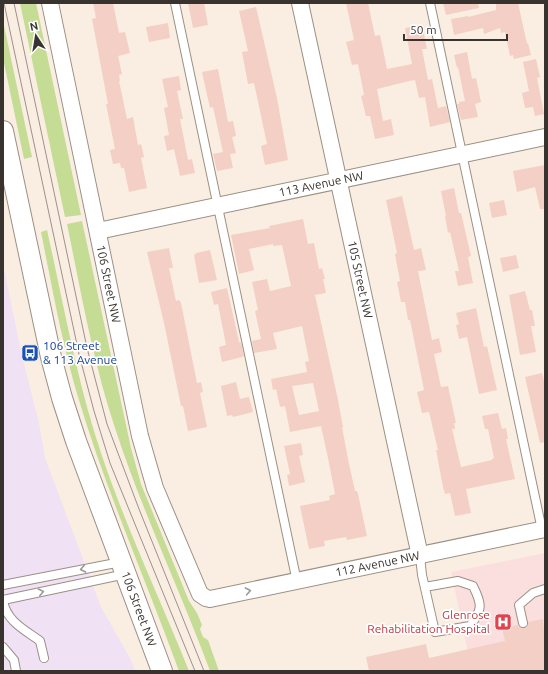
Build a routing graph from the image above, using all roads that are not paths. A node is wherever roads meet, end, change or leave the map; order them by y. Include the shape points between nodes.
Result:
1 (50, 3) edge
2 (175, 3) edge
3 (300, 3) edge
4 (430, 3) edge
5 (3, 131) edge
6 (545, 137) edge
7 (462, 154) junction
8 (338, 180) junction
9 (218, 206) junction
10 (98, 231) junction
11 (544, 530) edge
12 (420, 556) junction
13 (124, 568) junction
14 (296, 582) junction
15 (3, 585) edge
16 (426, 587) junction
17 (545, 589) edge
18 (210, 599) joint
19 (3, 600) edge
20 (523, 623) dead end
21 (3, 647) edge
22 (44, 658) dead end
23 (16, 671) edge
24 (162, 671) edge

1 - 10 street, 106 Street NW
2 - 9 lane
3 - 8 street, 105 Street NW
4 - 7 lane
5 - 13 street, 106 Street NW via 51,357 76,441
6 - 7 street, 113 Avenue NW
7 - 8 street, 113 Avenue NW
7 - 11 lane
8 - 9 street, 113 Avenue NW
8 - 12 street, 105 Street NW
9 - 10 street, 113 Avenue NW
9 - 14 lane
10 - 18 street, 106 Street NW via 148,466 163,509 198,591
11 - 12 street, 112 Avenue NW
12 - 14 street, 112 Avenue NW
12 - 16 lane
13 -> 15 lane
19 -> 13 lane
13 - 24 street, 106 Street NW
18 -> 14 street, 112 Avenue NW
16 - 16 lane via 458,581 473,586 480,600 478,615 470,626 435,632
17 - 20 lane via 533,593 519,605
19 - 22 lane via 5,610 11,619 40,641
21 - 23 lane via 14,660

